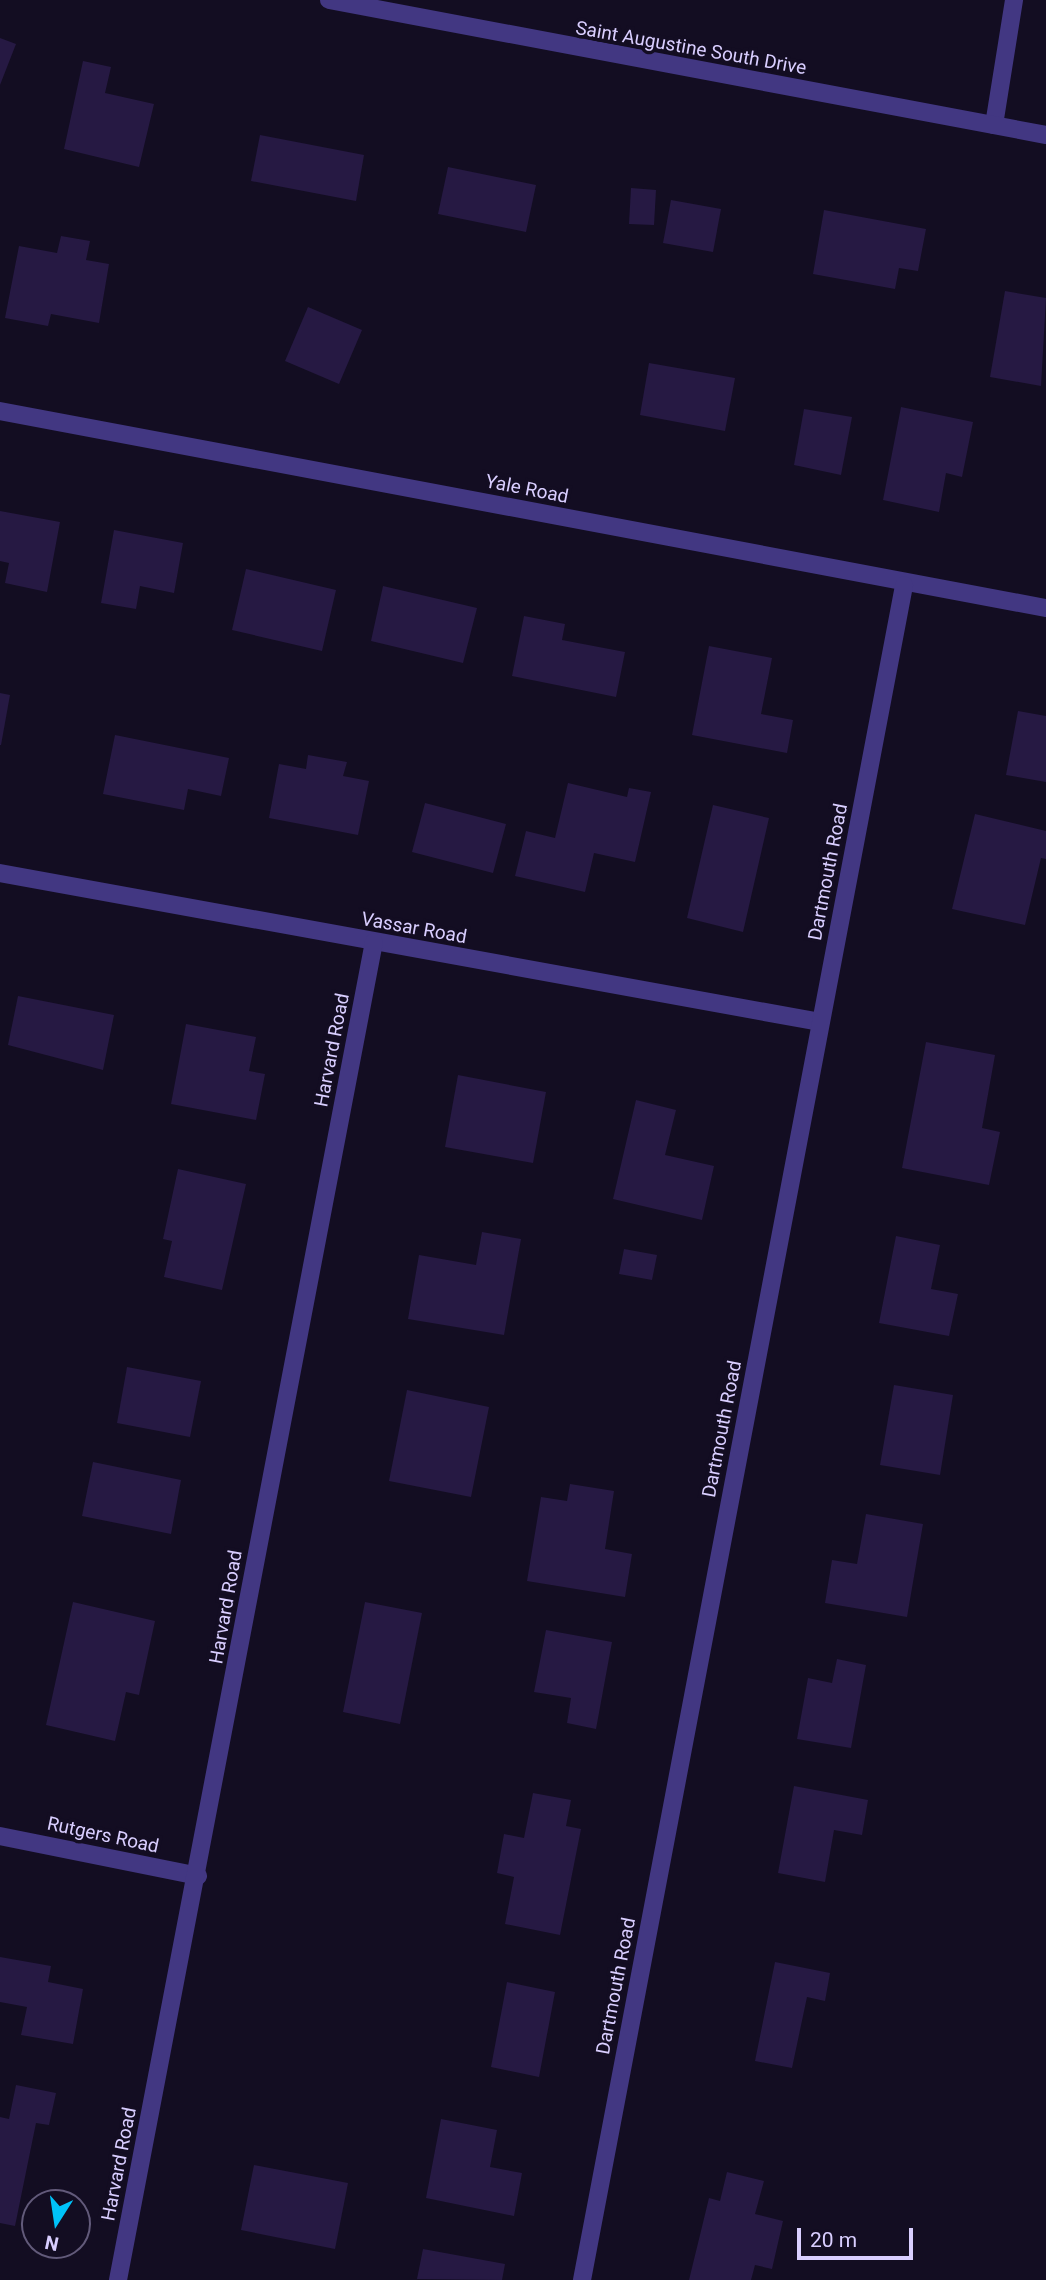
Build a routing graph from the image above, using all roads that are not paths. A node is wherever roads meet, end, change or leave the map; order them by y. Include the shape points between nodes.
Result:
1 (329, 0) edge
2 (1014, 0) edge
3 (993, 125) junction
4 (1046, 135) edge
5 (0, 411) edge
6 (904, 585) junction
7 (1046, 608) edge
8 (0, 873) edge
9 (374, 942) junction
10 (820, 1022) junction
11 (0, 1836) edge
12 (198, 1876) junction
13 (118, 2280) edge
14 (582, 2280) edge

1 - 3 street, Saint Augustine South Drive
2 - 3 street
3 - 4 street, Saint Augustine South Drive
5 - 6 street, Yale Road
6 - 7 street, Yale Road
6 - 10 street, Dartmouth Road
8 - 9 street, Vassar Road
9 - 10 street, Vassar Road
9 - 12 street, Harvard Road
10 - 14 street, Dartmouth Road
11 - 12 street, Rutgers Road
12 - 13 street, Harvard Road

